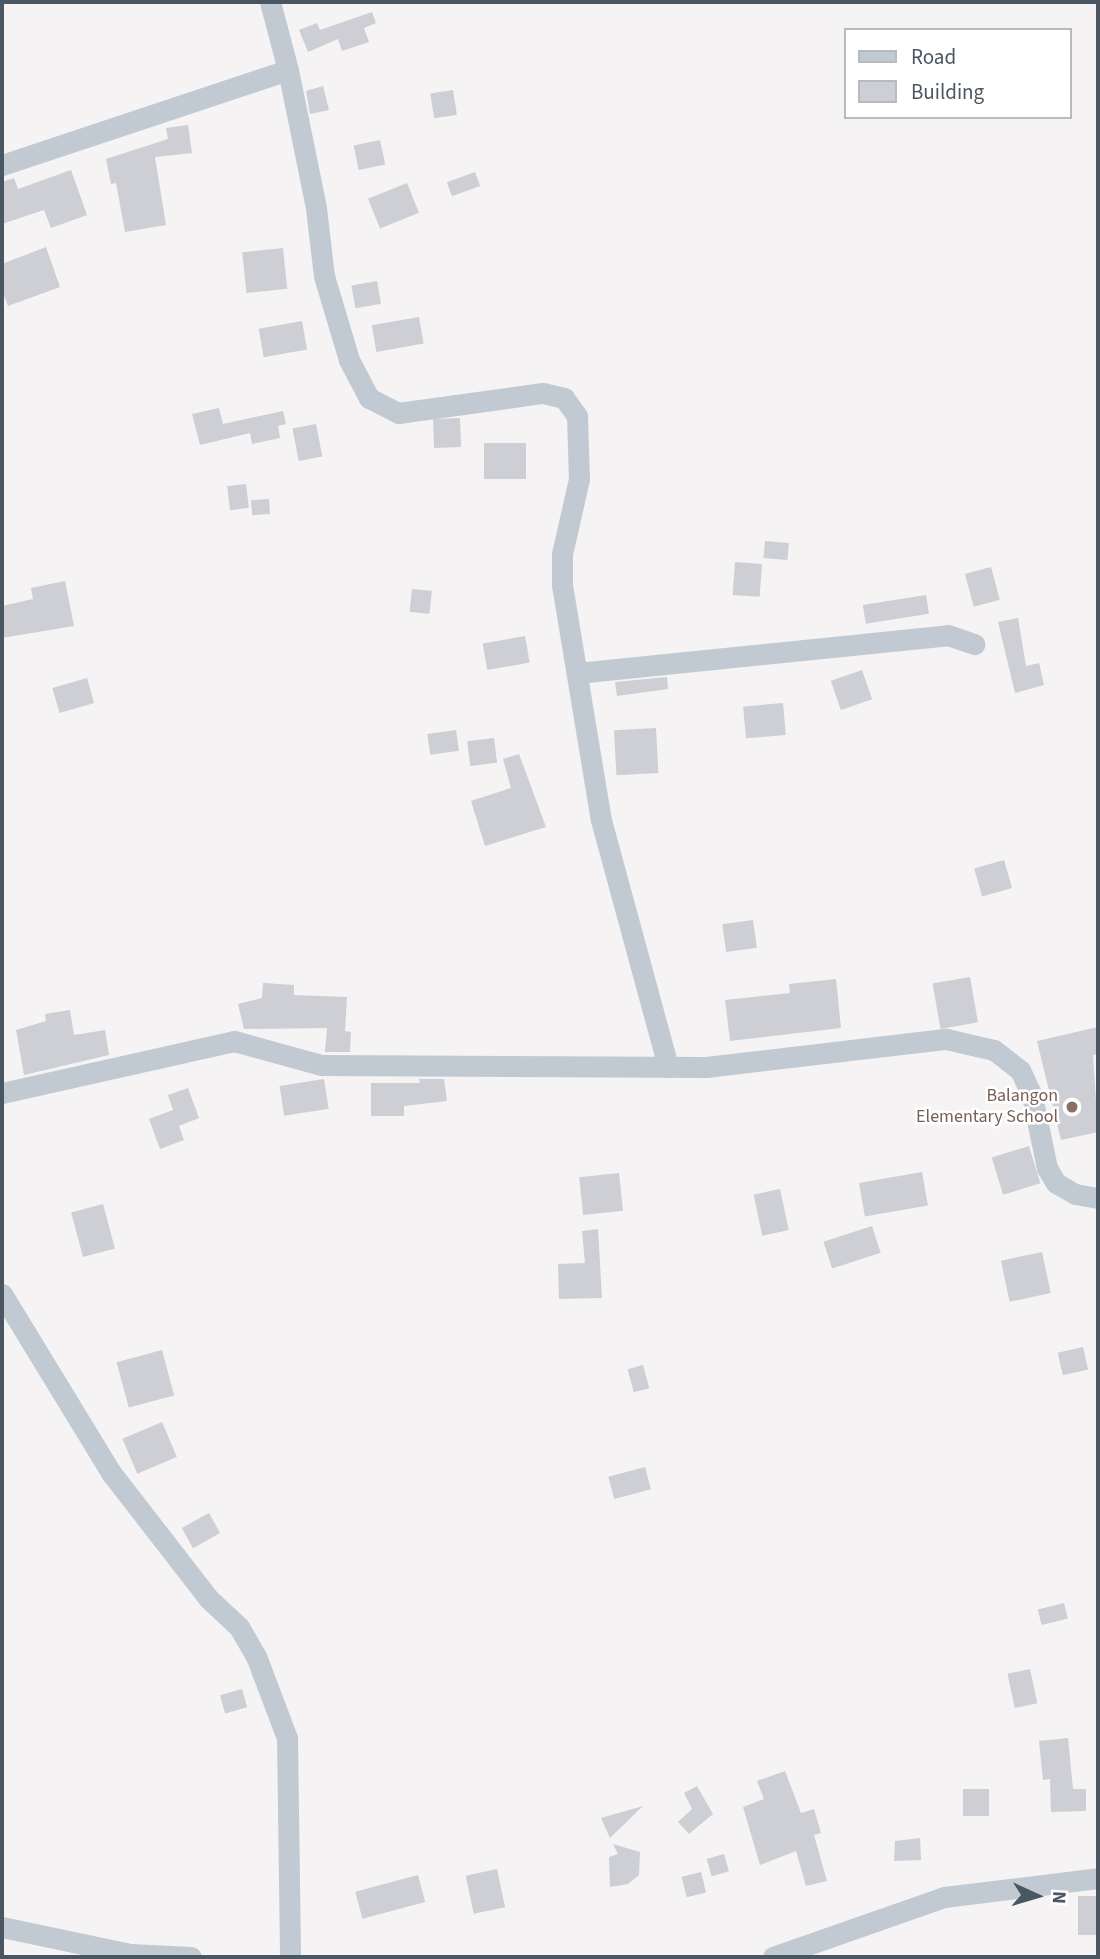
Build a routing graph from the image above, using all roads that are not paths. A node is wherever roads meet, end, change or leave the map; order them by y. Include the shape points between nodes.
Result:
1 (270, 2) edge
2 (288, 71) junction
3 (2, 165) edge
4 (974, 644) dead end
5 (577, 673) junction
6 (668, 1067) junction
7 (2, 1093) edge
8 (1098, 1198) edge
9 (2, 1294) edge
10 (1098, 1878) edge
11 (2, 1927) edge
12 (191, 1957) edge
13 (290, 1957) edge
14 (773, 1957) edge

1 - 2 street
2 - 3 street
2 - 5 street via 316,208 324,276 349,360 369,398 398,413 543,393 564,398 577,416 579,479 562,554 562,585
4 - 5 street via 948,635
5 - 6 street via 601,820
6 - 7 street via 322,1065 234,1041
6 - 8 street via 706,1067 946,1039 994,1050 1020,1070 1032,1096 1047,1168 1056,1183 1075,1194
9 - 13 street via 112,1474 209,1599 239,1627 256,1656 287,1738
10 - 14 street via 944,1897
11 - 12 street via 130,1954

